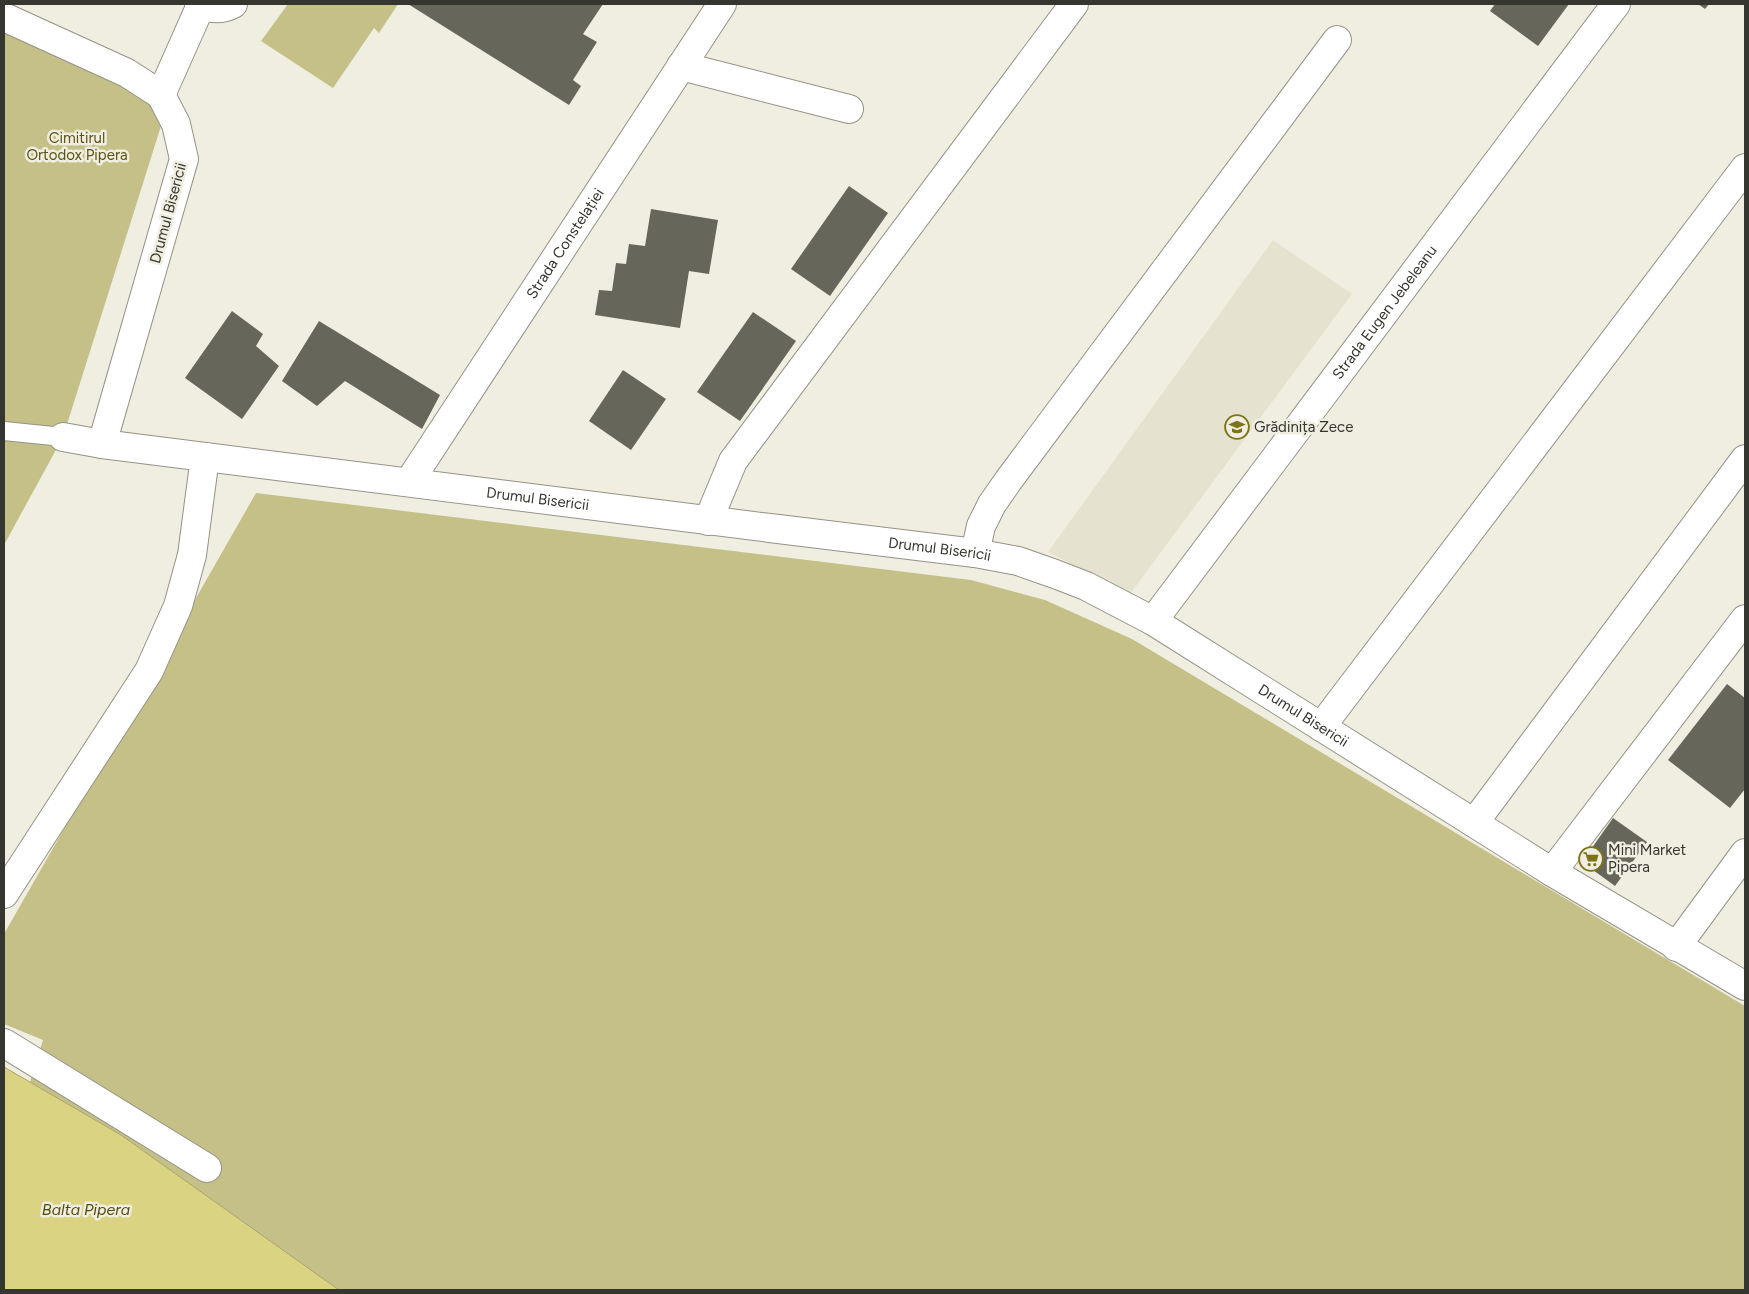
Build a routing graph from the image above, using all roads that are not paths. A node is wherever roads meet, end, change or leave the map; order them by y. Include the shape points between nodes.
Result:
1 (200, 4) edge
2 (232, 4) edge
3 (722, 4) edge
4 (1074, 4) edge
5 (1616, 4) edge
6 (4, 17) edge
7 (1337, 40) dead end
8 (681, 66) junction
9 (161, 95) junction
10 (849, 109) dead end
11 (1745, 168) edge
12 (4, 431) edge
13 (64, 437) joint
14 (102, 444) junction
15 (205, 457) junction
16 (1745, 459) edge
17 (408, 482) junction
18 (708, 521) junction
19 (975, 553) junction
20 (1745, 619) edge
21 (1154, 621) junction
22 (1321, 727) junction
23 (1474, 823) junction
24 (1745, 853) edge
25 (1552, 872) junction
26 (4, 894) edge
27 (1676, 947) junction
28 (1745, 986) edge
29 (4, 1043) edge
30 (207, 1168) dead end

1 - 2 street via 212,8
1 - 9 street
3 - 8 street, Strada Constelației
4 - 18 street via 733,461
5 - 21 street, Strada Eugen Jebeleanu
6 - 9 street, Drumul Bisericii via 127,73
7 - 19 street via 1008,480 981,526
8 - 10 street
8 - 17 street, Strada Constelației
9 - 14 street, Drumul Bisericii via 176,124 184,159
11 - 22 street
12 - 13 lane
13 - 14 street, Drumul Bisericii
14 - 15 street, Drumul Bisericii
15 - 17 street, Drumul Bisericii
15 - 26 street via 192,555 178,606 149,671
16 - 23 street
17 - 18 street, Drumul Bisericii
18 - 19 street, Drumul Bisericii
19 - 21 street, Drumul Bisericii via 1018,561 1055,574
20 - 25 street
21 - 22 street, Drumul Bisericii
22 - 23 street, Drumul Bisericii
23 - 25 street, Drumul Bisericii
24 - 27 street
25 - 27 street, Drumul Bisericii
27 - 28 street, Drumul Bisericii
29 - 30 street

